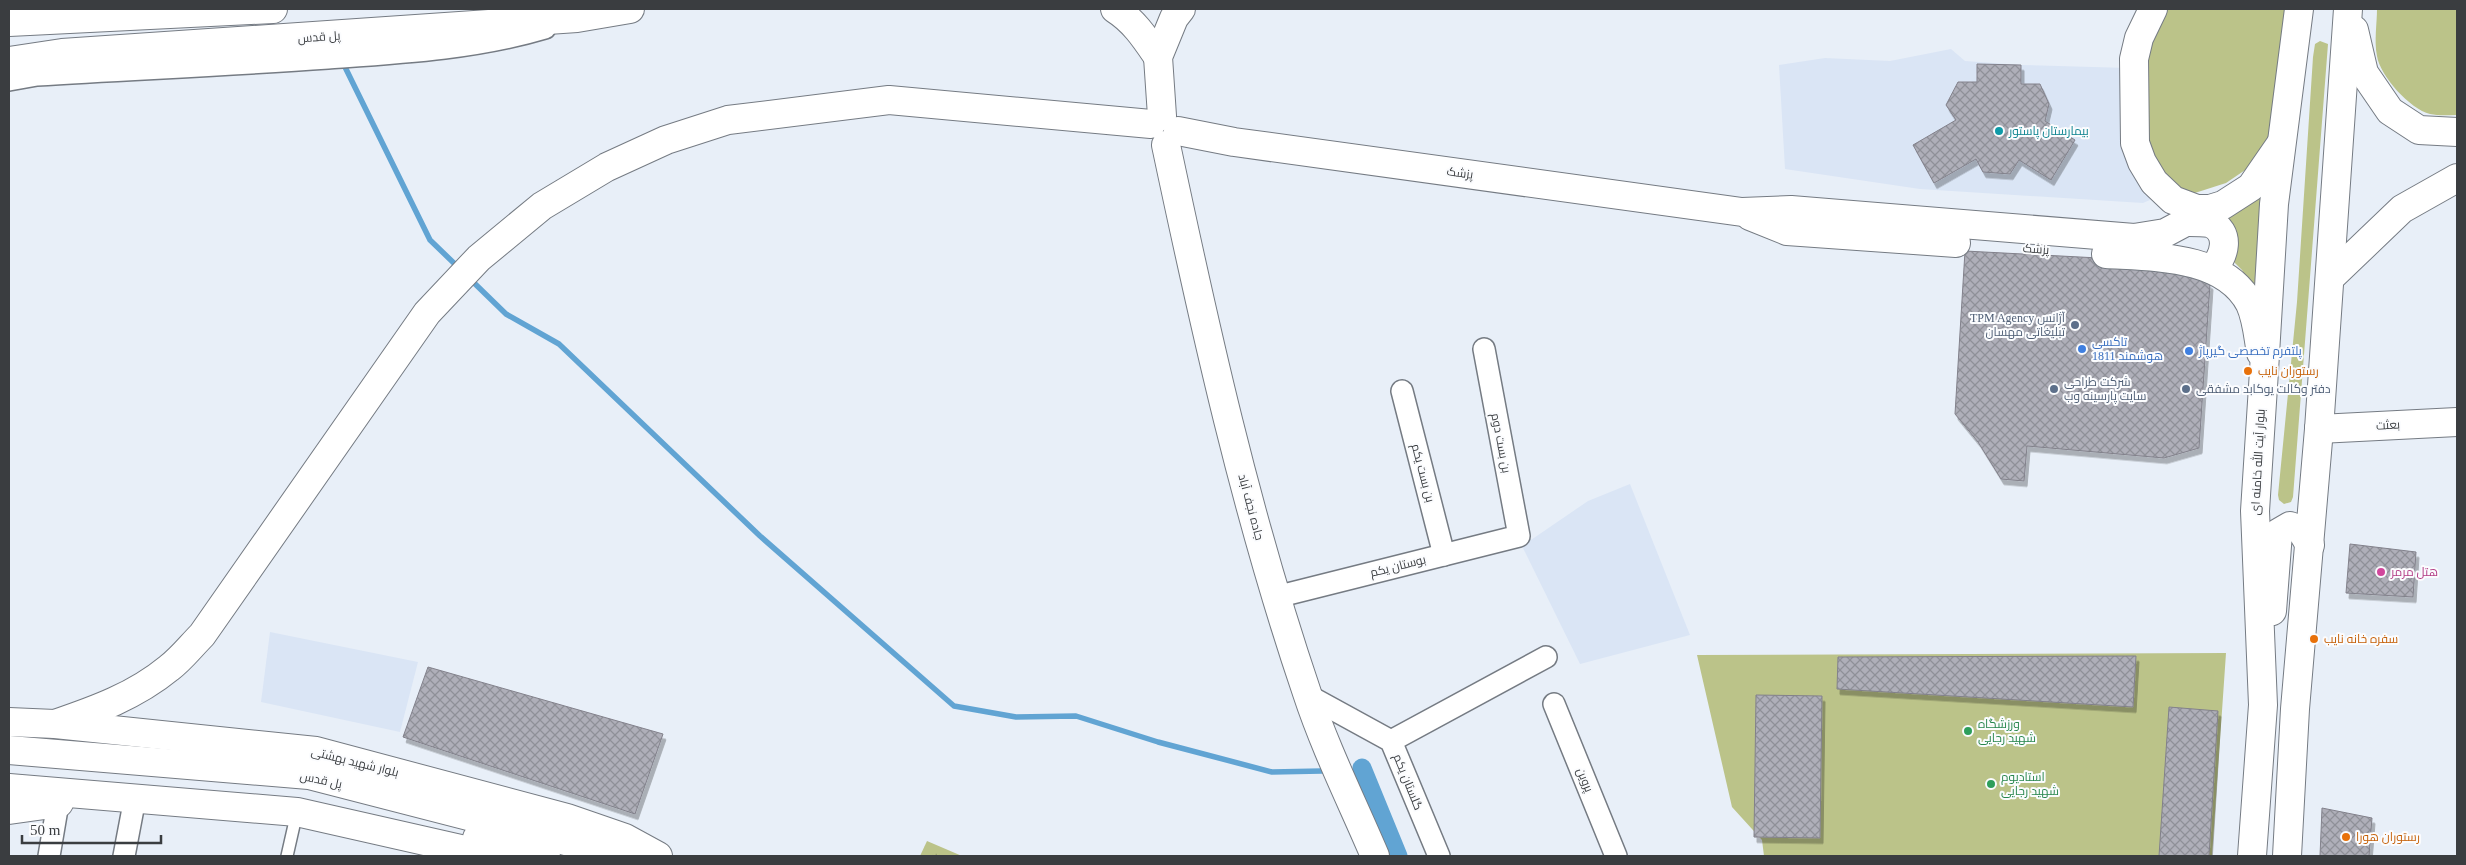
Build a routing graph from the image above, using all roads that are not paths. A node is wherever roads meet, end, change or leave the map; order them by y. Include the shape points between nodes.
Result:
1 (273, 9) edge
2 (630, 9) edge
3 (1115, 9) edge
4 (1181, 9) edge
5 (2153, 9) edge
6 (2348, 9) edge
7 (2298, 15) edge
8 (577, 18) junction
9 (12, 23) edge
10 (1158, 57) junction
11 (9, 61) edge
12 (9, 80) edge
13 (1164, 129) junction
14 (2457, 132) edge
15 (2282, 142) junction
16 (2457, 178) edge
17 (1742, 212) junction
18 (2199, 215) junction
19 (2211, 269) junction
20 (2330, 278) junction
21 (1484, 349) dead end
22 (2264, 371) junction
23 (1402, 392) dead end
24 (2457, 422) edge
25 (2319, 429) junction
26 (1519, 536) joint
27 (2310, 545) junction
28 (1444, 555) junction
29 (1276, 597) junction
30 (1546, 657) dead end
31 (1307, 695) junction
32 (1554, 704) dead end
33 (2263, 705) junction
34 (9, 722) edge
35 (55, 724) junction
36 (1391, 741) junction
37 (9, 750) edge
38 (50, 762) junction
39 (9, 769) edge
40 (9, 788) edge
41 (99, 795) junction
42 (135, 798) junction
43 (58, 803) junction
44 (9, 810) edge
45 (297, 812) junction
46 (480, 855) edge
47 (49, 856) edge
48 (124, 856) edge
49 (287, 856) edge
50 (546, 856) edge
51 (624, 856) edge
52 (658, 856) edge
53 (1375, 856) edge
54 (1438, 856) edge
55 (1616, 856) edge
56 (2252, 856) edge
57 (2287, 856) edge

1 - 9 main road
2 - 8 main road, پل قدس
3 - 10 main road via 1142,33
4 - 10 main road
5 - 18 main road via 2138,38 2134,59 2135,143 2154,182 2173,200
6 - 14 main road via 2364,73 2390,111 2419,130
6 - 20 main road
7 - 15 main road, بلوار آیت الله خامنه ای
8 - 11 main road, پل قدس via 62,53
8 - 12 street via 515,37 428,50 37,75
10 - 13 main road, جاده نجف آباد
13 - 17 main road, پزشک via 1234,142
13 - 29 main road, جاده نجف آباد via 1192,268 1232,438
13 - 35 main road, پزشک via 889,100 728,120 666,140 607,167 535,212 479,258 427,312 202,635 171,667 143,688 108,706
15 - 18 main road, پزشک via 2250,187
15 - 22 main road, بلوار آیت الله خامنه ای via 2274,204
16 - 20 main road via 2402,209
17 - 18 main road, پزشک via 1791,210 2134,238 2165,233
17 - 19 main road, پزشک via 1787,231 2148,257
18 - 19 main road via 2217,228 2224,244 2224,253
19 - 22 main road, پزشک via 2236,286 2250,306
20 - 25 main road
21 - 26 street, بن بست دوم
22 - 33 main road, بلوار آیت الله خامنه ای via 2255,511
23 - 28 street, بن بست یکم
24 - 25 main road, بعثت
25 - 27 main road
26 - 28 street, بوستان یکم
27 - 33 main road via 2301,530 2290,526 2278,533
27 - 57 main road via 2295,709
28 - 29 street, بوستان یکم
29 - 31 main road, جاده نجف آباد
30 - 36 street
31 - 36 street, گلستان یکم
31 - 53 main road, جاده نجف آباد
32 - 55 street, پروین
33 - 56 main road, بلوار آیت الله خامنه ای
34 - 35 main road, بلوار شهید بهشتی
35 - 52 main road, بلوار شهید بهشتی via 316,751 566,818 625,838
36 - 54 street, گلستان یکم
37 - 38 main road, پل قدس
38 - 39 main road, پل قدس
38 - 50 main road, پل قدس via 305,792
38 - 51 main road, پل قدس via 309,775
40 - 41 main road
41 - 42 main road
41 - 43 main road
42 - 45 main road
42 - 48 street
43 - 44 main road
43 - 47 street
45 - 46 main road
45 - 49 lane

